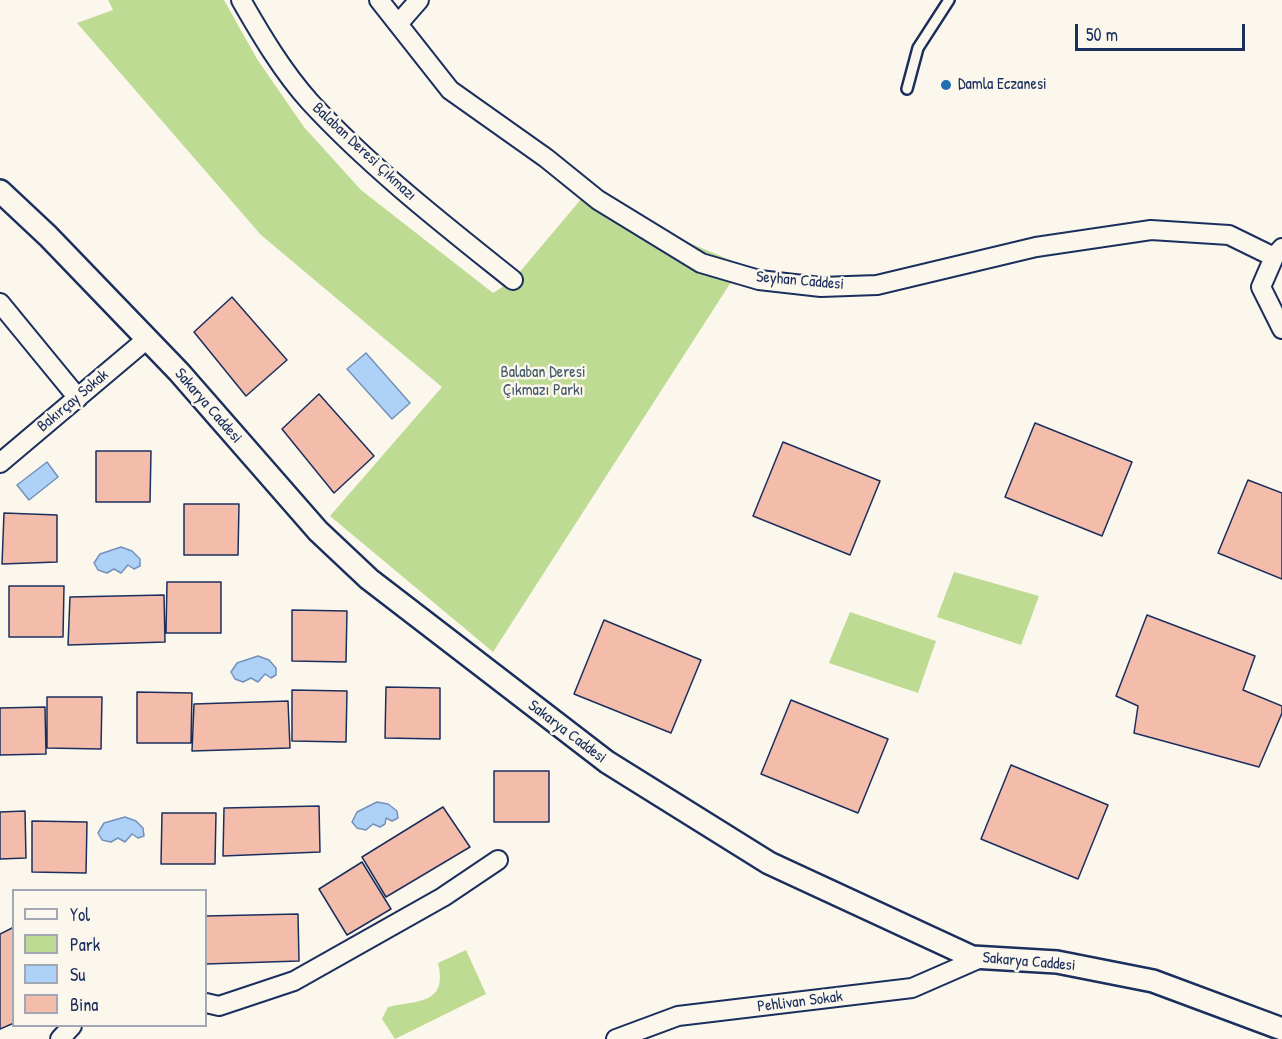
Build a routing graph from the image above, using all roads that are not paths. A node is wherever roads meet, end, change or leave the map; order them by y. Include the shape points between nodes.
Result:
1 (241, 0) edge
2 (379, 0) edge
3 (419, 0) edge
4 (949, 0) edge
5 (398, 24) junction
6 (907, 89) dead end
7 (0, 191) edge
8 (1278, 252) edge
9 (513, 280) dead end
10 (0, 303) edge
11 (1282, 329) edge
12 (147, 339) junction
13 (78, 398) junction
14 (0, 463) edge
15 (498, 860) dead end
16 (983, 957) junction
17 (207, 1003) edge
18 (71, 1027) edge
19 (1282, 1029) edge
20 (60, 1039) edge
21 (616, 1039) edge

1 - 9 street, Balaban Deresi Çıkmazı via 263,39 309,101 433,216
2 - 5 street, Seyhan Caddesi
3 - 5 street
4 - 6 lane via 918,48
5 - 8 street, Seyhan Caddesi via 450,90 598,200 701,263 759,280 821,287 877,285 1036,247 1151,230 1229,235
7 - 12 street, Sakarya Caddesi
8 - 11 street via 1261,287
10 - 13 street
12 - 13 street, Bakırçay Sokak
12 - 16 street, Sakarya Caddesi via 318,531 369,579 606,762 769,863 915,932 972,957
13 - 14 street, Bakırçay Sokak
15 - 17 street via 443,897 294,981 219,1006
16 - 19 street, Sakarya Caddesi via 1058,962 1153,981
16 - 21 street, Pehlivan Sokak via 912,988 678,1016
18 - 20 street

